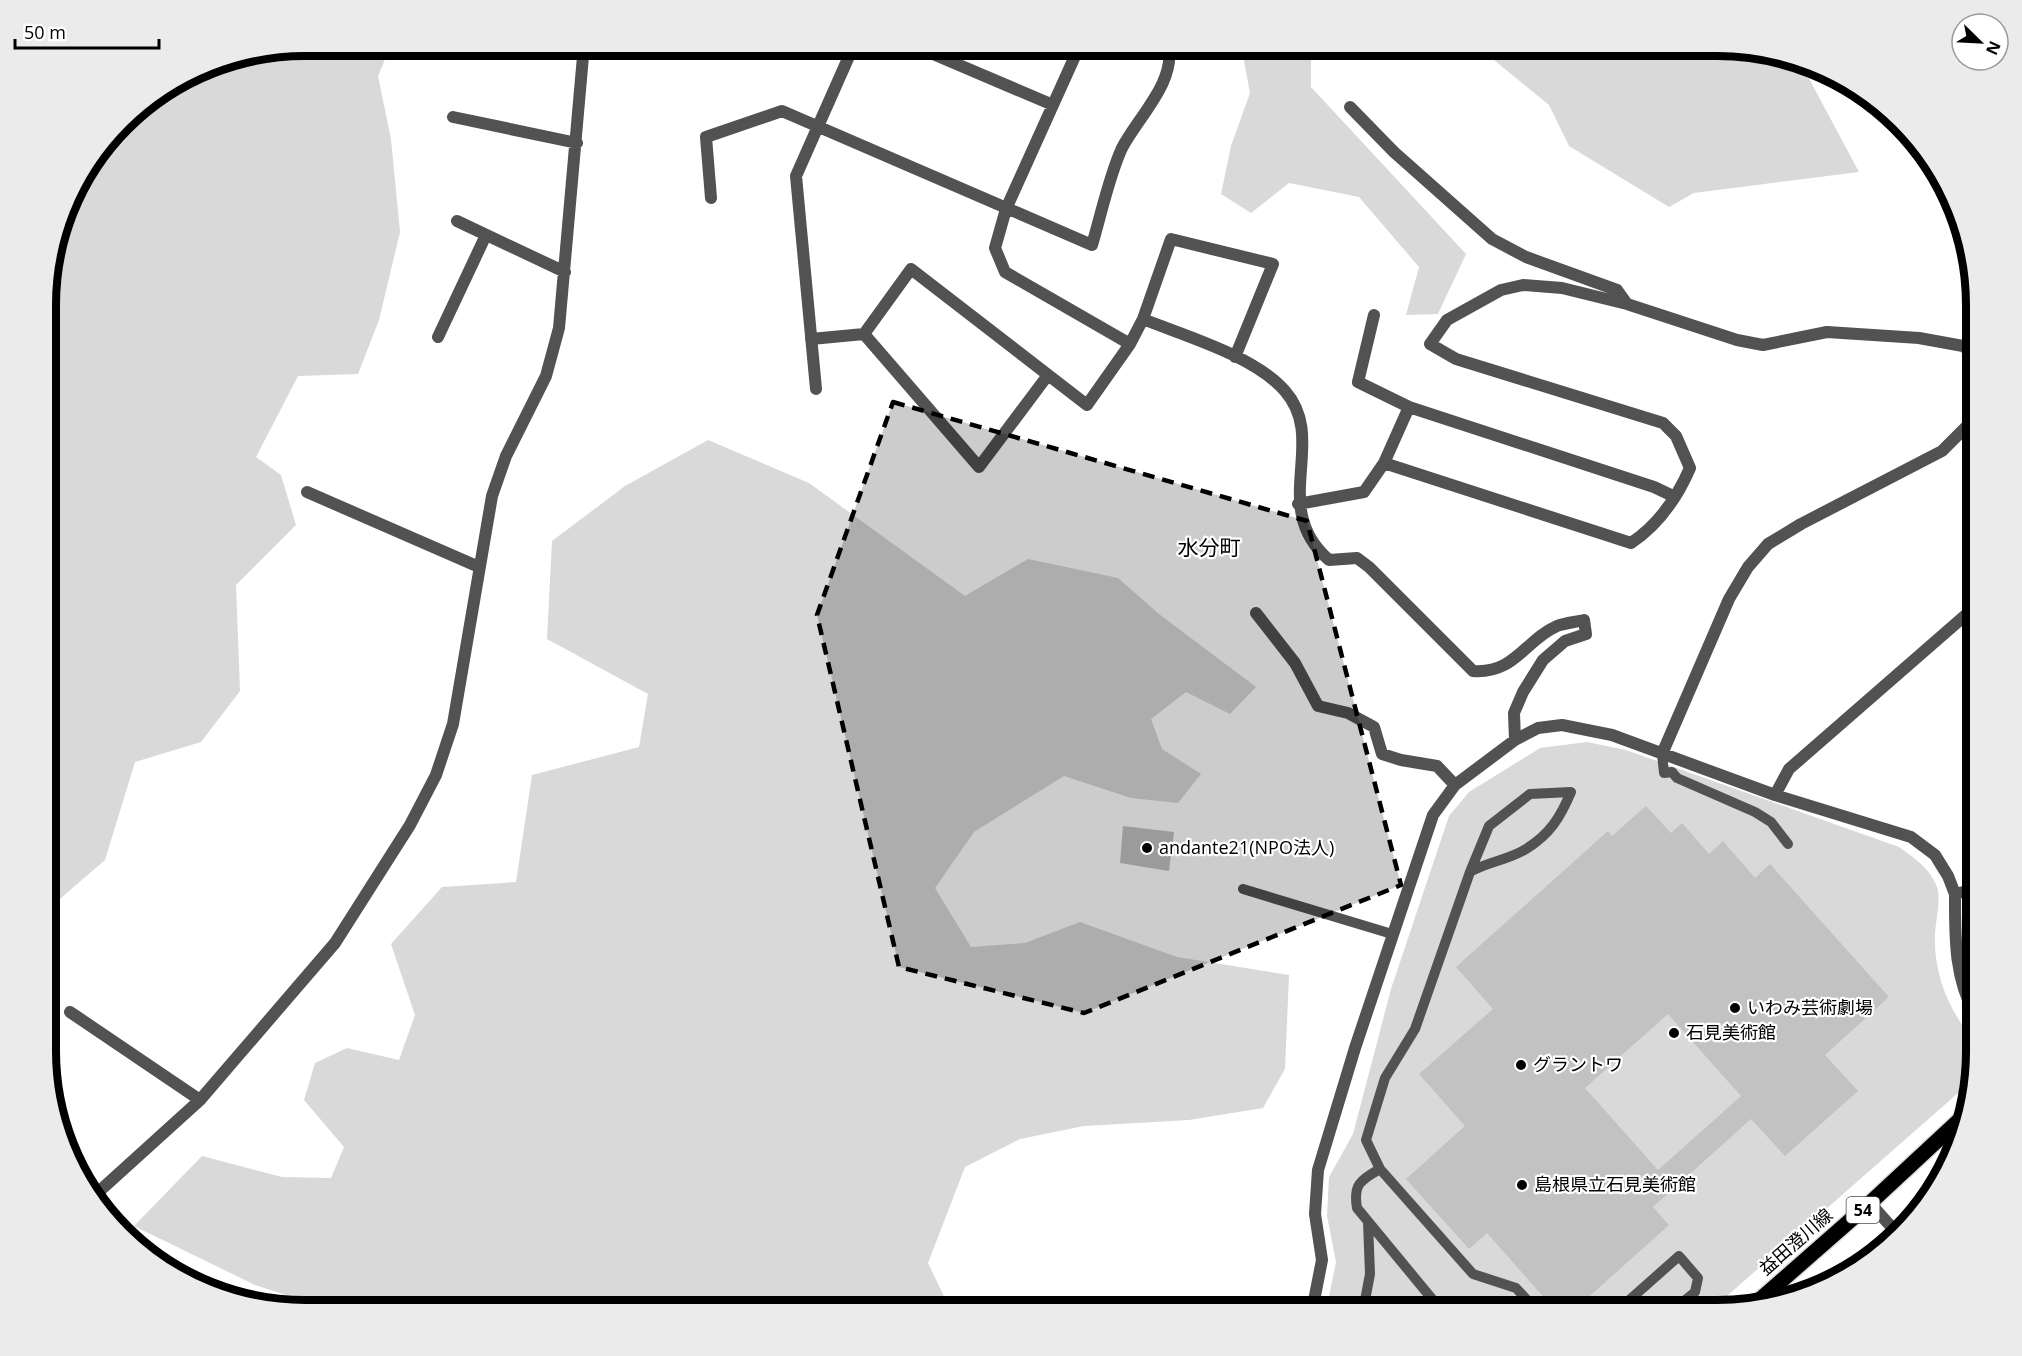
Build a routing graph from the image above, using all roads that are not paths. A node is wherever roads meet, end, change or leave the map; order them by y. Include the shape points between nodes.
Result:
1 (583, 56) edge
2 (849, 56) edge
3 (938, 56) edge
4 (1075, 56) edge
5 (1171, 56) edge
6 (1053, 105) junction
7 (1350, 107) dead end
8 (453, 117) dead end
9 (818, 126) junction
10 (577, 143) junction
11 (711, 198) dead end
12 (1006, 209) junction
13 (457, 221) dead end
14 (486, 235) junction
15 (565, 272) junction
16 (1627, 304) junction
17 (1374, 315) dead end
18 (1143, 319) junction
19 (864, 334) junction
20 (438, 337) dead end
21 (811, 339) junction
22 (1130, 344) junction
23 (1966, 348) edge
24 (1235, 357) junction
25 (1048, 375) junction
26 (816, 389) dead end
27 (1408, 407) junction
28 (1966, 427) edge
29 (1384, 463) junction
30 (307, 492) dead end
31 (1675, 497) junction
32 (1298, 504) junction
33 (479, 567) junction
34 (1256, 613) dead end
35 (1966, 615) edge
36 (1515, 740) junction
37 (1662, 754) junction
38 (1455, 785) junction
39 (1775, 795) junction
40 (1788, 844) dead end
41 (1470, 872) junction
42 (1243, 890) dead end
43 (1966, 891) edge
44 (1955, 894) junction
45 (1392, 934) junction
46 (1966, 998) edge
47 (70, 1012) dead end
48 (200, 1100) junction
49 (1956, 1123) edge
50 (1380, 1169) junction
51 (98, 1192) edge
52 (1870, 1203) junction
53 (1368, 1222) junction
54 (1893, 1229) edge
55 (1764, 1296) edge
56 (1314, 1300) edge
57 (1365, 1300) edge
58 (1433, 1300) edge
59 (1527, 1300) edge
60 (1630, 1300) edge
61 (1686, 1300) edge

1 - 10 street
2 - 9 street
3 - 6 street
4 - 6 street
5 - 12 street via 1158,90 1122,149 1092,245
6 - 12 street
7 - 16 street via 1394,152 1492,239 1526,257 1617,290
8 - 10 street
9 - 11 street via 782,111 706,137
9 - 12 street
9 - 21 street via 796,176
10 - 15 street
12 - 22 street via 995,248 1005,272
13 - 14 street
14 - 15 street
14 - 20 street
15 - 33 street via 559,328 546,376 506,456
16 - 23 street via 1763,345 1827,332 1919,338
16 - 31 street via 1562,288 1523,285 1501,290 1447,320 1430,344 1456,360 1663,423 1676,436 1690,468
17 - 27 street via 1358,382
18 - 22 street
18 - 24 street
18 - 24 street via 1171,239 1273,264
19 - 21 street
19 - 25 street via 911,269
19 - 25 street via 979,467
21 - 26 street
22 - 25 street via 1087,405
24 - 32 street via 1269,376 1286,391 1302,417
27 - 29 street
27 - 31 street
28 - 37 street via 1942,451 1768,544 1748,567 1729,599
29 - 31 street via 1631,543 1650,531
29 - 32 street via 1364,492
30 - 33 street
32 - 36 street via 1313,546 1329,560 1357,558 1369,567 1473,671 1488,672 1505,666 1556,627 1584,620 1586,634 1564,641 1543,660 1523,692 1514,713
33 - 48 street via 453,724 436,775 410,825 334,943
34 - 38 street via 1295,663 1318,706 1348,713 1374,727 1382,753 1437,766
35 - 39 street via 1789,769
36 - 37 street via 1538,728 1562,725 1612,735
36 - 38 street
37 - 39 street
37 - 40 lane via 1664,772 1672,772 1677,778 1755,812 1771,822
38 - 45 street via 1433,815
39 - 44 street via 1911,837 1935,855
41 - 41 lane via 1489,826 1530,794 1571,792 1559,820 1525,850
41 - 50 lane via 1415,1029 1385,1078 1366,1140
42 - 45 lane
43 - 44 street
44 - 46 street via 1959,972
45 - 56 street via 1318,1170 1315,1214 1322,1260
47 - 48 street
48 - 51 street
49 - 52 main road, 益田澄川線 / 54
50 - 53 lane via 1363,1178 1354,1193 1357,1208
50 - 59 lane via 1473,1274 1516,1288
52 - 54 street
52 - 55 main road, 益田澄川線 / 54
53 - 57 lane via 1370,1274
53 - 58 lane
60 - 61 lane via 1679,1257 1698,1278 1695,1292

